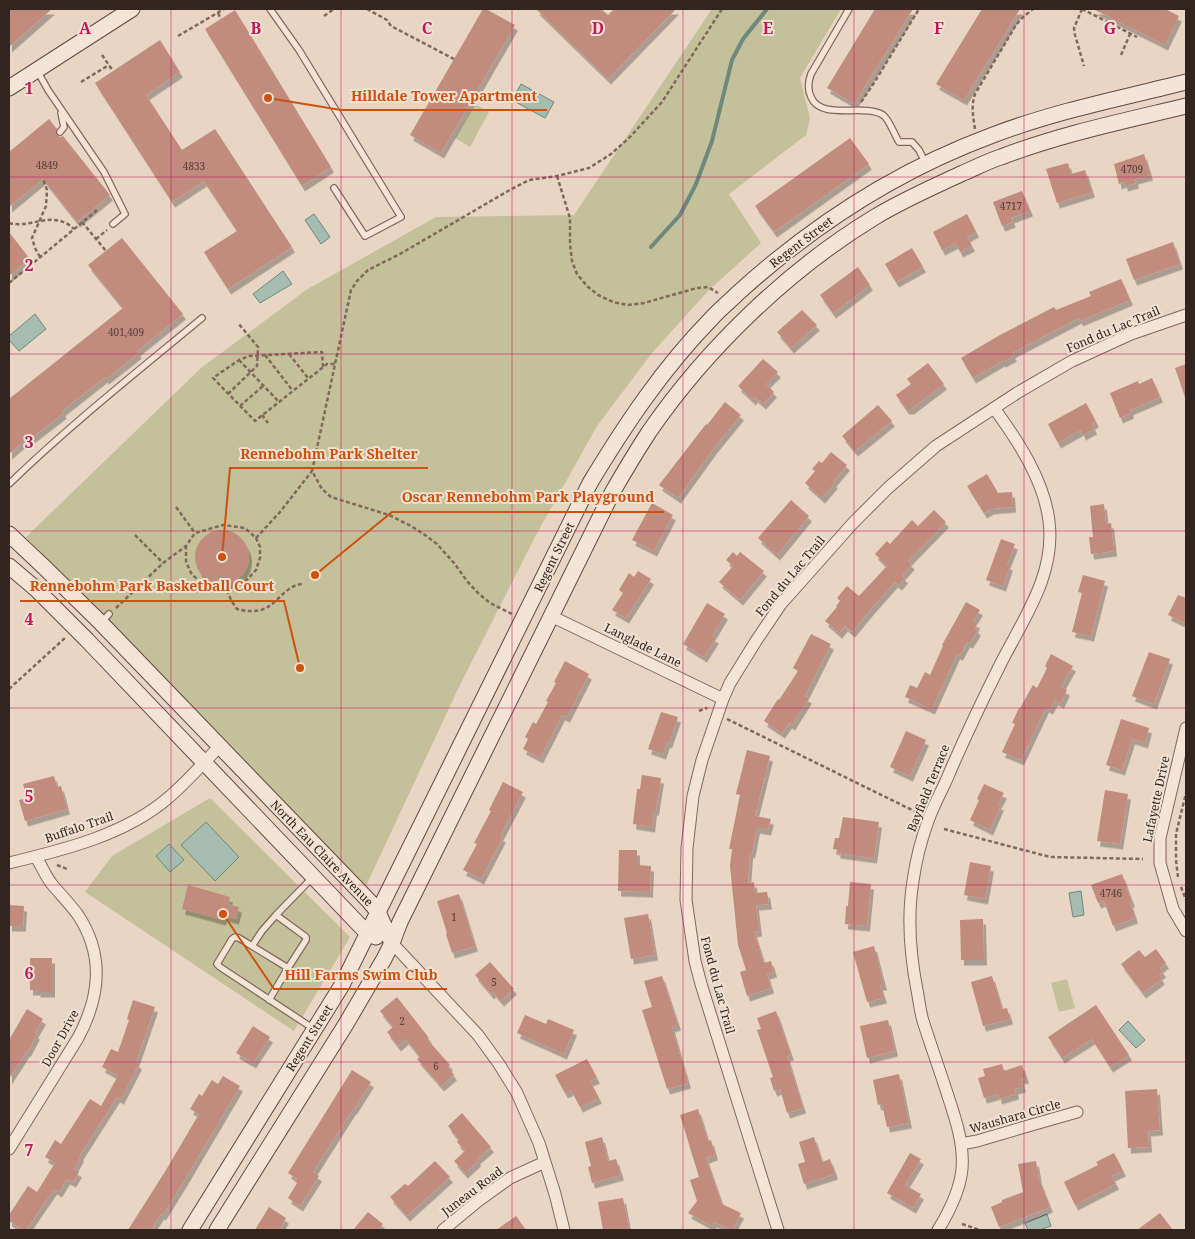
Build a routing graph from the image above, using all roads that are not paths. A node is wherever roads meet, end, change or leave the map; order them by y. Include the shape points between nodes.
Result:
1 (132, 9) edge
2 (270, 9) edge
3 (849, 9) edge
4 (37, 70) junction
5 (1186, 82) edge
6 (9, 88) edge
7 (59, 106) junction
8 (1186, 106) edge
9 (60, 132) dead end
10 (926, 163) junction
11 (334, 188) dead end
12 (114, 224) road end
13 (1186, 315) edge
14 (202, 318) dead end
15 (994, 408) junction
16 (9, 484) edge
17 (9, 534) edge
18 (9, 566) edge
19 (530, 606) junction
20 (551, 616) junction
21 (723, 699) junction
22 (1186, 728) edge
23 (220, 746) junction
24 (204, 762) junction
25 (36, 857) junction
26 (9, 863) edge
27 (313, 876) junction
28 (378, 912) junction
29 (276, 915) junction
30 (1186, 931) edge
31 (368, 934) junction
32 (392, 943) junction
33 (252, 946) junction
34 (288, 968) junction
35 (269, 1000) junction
36 (314, 1029) junction
37 (1077, 1112) dead end
38 (961, 1144) junction
39 (9, 1149) edge
40 (545, 1162) junction
41 (190, 1230) edge
42 (217, 1230) edge
43 (443, 1230) edge
44 (564, 1230) edge
45 (778, 1230) edge
46 (938, 1230) edge

1 - 4 street
2 - 11 lane via 299,50 400,217 365,236
3 - 10 lane via 808,82 811,98 822,108 874,111 885,116 899,142 912,142
4 - 6 street
4 - 7 lane
5 - 10 street, Regent Street via 1059,113 994,134
7 - 9 lane via 64,127
7 - 12 lane via 104,172 125,214
8 - 20 street, Regent Street via 1066,135 1000,157 924,190 875,217 802,269 728,336 655,424 612,493
10 - 19 street, Regent Street via 819,227 761,272 682,351 614,443 586,491
13 - 15 street, Fond du Lac Trail via 1131,334 1072,360
14 - 16 lane via 62,435
15 - 21 street, Fond du Lac Trail via 936,446 853,523 781,604
15 - 38 street, Bayfield Terrace via 1038,479 1049,522 1046,571 929,819 910,904 912,965 922,1018
17 - 23 street, North Eau Claire Avenue via 105,619 150,675
18 - 24 street, North Eau Claire Avenue via 42,595
19 - 20 street
19 - 28 street, Regent Street
20 - 21 street, Langlade Lane
20 - 32 street, Regent Street
21 - 45 street, Fond du Lac Trail via 702,760 694,796 686,848 686,900 701,984
22 - 30 street, Lafayette Drive via 1160,838 1160,863 1165,885 1173,909
23 - 24 street, Buffalo Trail
23 - 28 street, North Eau Claire Avenue
24 - 25 street, Buffalo Trail via 147,814 94,839
24 - 27 street, North Eau Claire Avenue
25 - 26 street, Buffalo Trail
25 - 39 street, Door Drive via 50,882 78,915 88,933 95,950 96,988 87,1022
27 - 29 lane
27 - 31 street, North Eau Claire Avenue
28 - 31 street, Regent Street
28 - 32 street, North Eau Claire Avenue
29 - 33 lane
29 - 34 lane via 306,937
31 - 32 street, North Eau Claire Avenue
31 - 36 street, Regent Street via 342,985
32 - 40 street via 478,1035 499,1064 517,1093
32 - 42 street, Regent Street via 346,1024
33 - 34 lane
33 - 35 lane via 235,937 217,964
34 - 35 lane
35 - 36 lane
36 - 41 street, Regent Street
37 - 38 street, Waushara Circle
38 - 46 street, Bayfield Terrace via 962,1170 958,1189
40 - 43 street, Juneau Road via 510,1178
40 - 44 street

